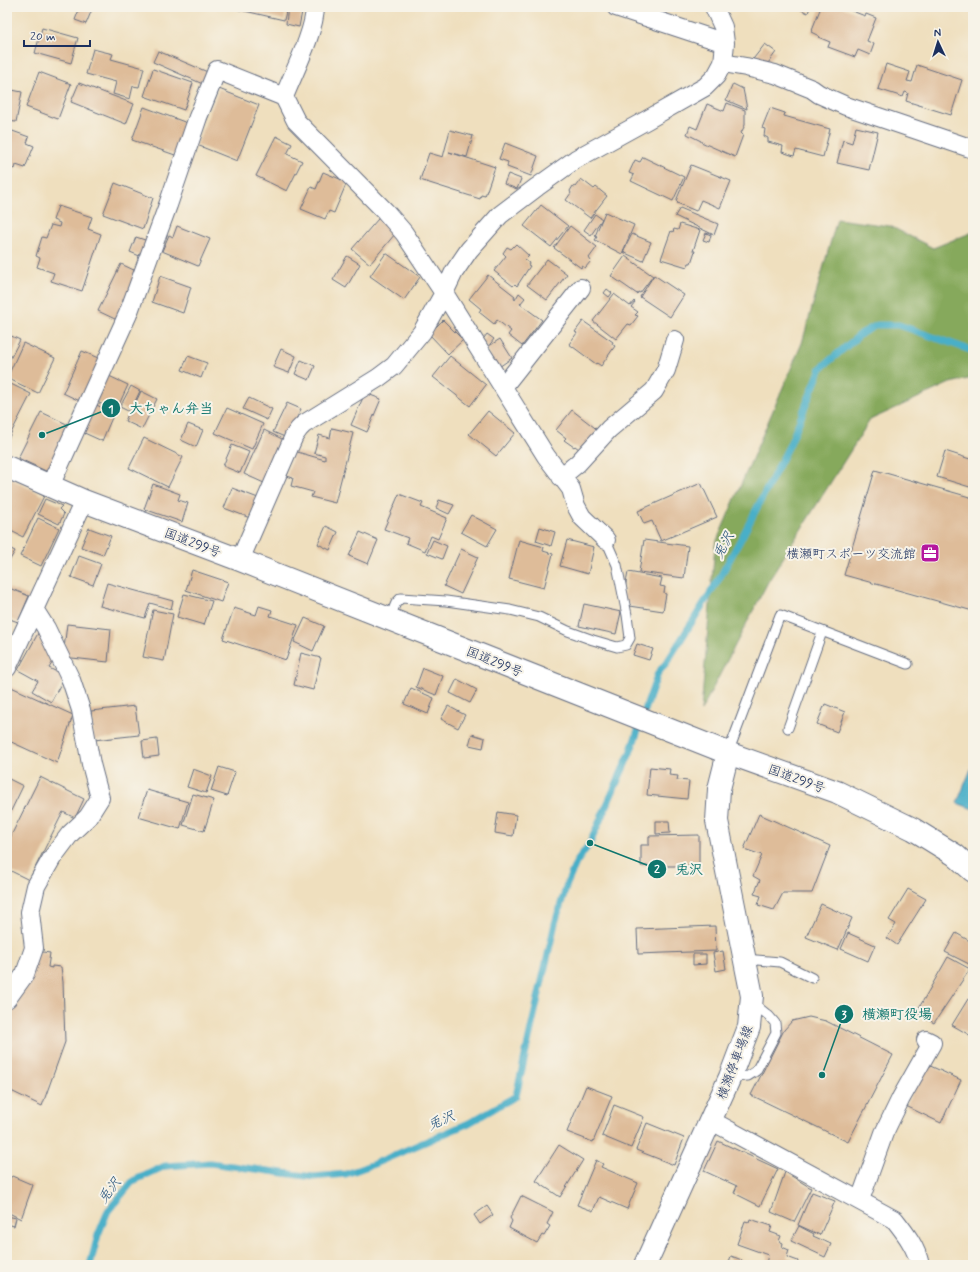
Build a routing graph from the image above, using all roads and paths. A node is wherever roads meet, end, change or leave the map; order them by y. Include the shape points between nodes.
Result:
1 (315, 7) edge
2 (616, 7) edge
3 (714, 7) edge
4 (725, 43) junction
5 (722, 63) junction
6 (284, 97) junction
7 (973, 149) edge
8 (581, 288) dead end
9 (444, 293) junction
10 (675, 340) dead end
11 (503, 387) junction
12 (7, 467) edge
13 (561, 477) junction
14 (50, 486) junction
15 (84, 501) junction
16 (606, 540) joint
17 (240, 560) junction
18 (34, 609) junction
19 (389, 619) junction
20 (822, 632) junction
21 (908, 664) dead end
22 (7, 668) edge
23 (788, 728) dead end
24 (728, 753) junction
25 (973, 871) edge
26 (744, 959) junction
27 (812, 978) dead end
28 (7, 999) edge
29 (926, 1040) dead end
30 (710, 1120) junction
31 (860, 1200) junction
32 (644, 1265) edge
33 (920, 1265) edge

1 - 6 street via 308,39
2 - 4 street
3 - 4 street via 723,27
4 - 5 street
5 - 7 street via 775,74 846,106
5 - 9 street via 716,76 705,86 571,162 500,215 469,250
6 - 9 street via 296,121 404,233
6 - 14 street via 217,70 128,314
8 - 11 street
9 - 11 street
9 - 17 street via 422,332 394,366 299,428
10 - 13 street via 666,370 654,391
11 - 13 street
12 - 14 main road, 国道299号
13 - 16 street via 570,489 582,517
14 - 15 main road, 国道299号
15 - 17 main road, 国道299号
15 - 18 street
16 - 19 lane via 617,565 627,615 630,638 626,645 617,647 593,640 538,617 510,610 446,601 401,598
17 - 19 main road, 国道299号
18 - 22 street
18 - 28 street via 62,660 79,702 100,798 88,817 70,834 52,858 36,886 30,912 34,948 25,974
19 - 24 main road, 国道299号
20 - 21 lane
20 - 23 lane
20 - 24 lane via 780,615
24 - 25 main road, 国道299号 via 837,792 913,829 955,855
24 - 26 main road, 横瀬停車場線 via 719,789 717,821
26 - 27 lane via 780,962
26 - 30 main road, 横瀬停車場線 via 752,996 749,1027
29 - 31 street via 932,1044 884,1133 871,1182
30 - 31 street
30 - 32 main road, 横瀬停車場線
31 - 33 street via 894,1220 914,1246

